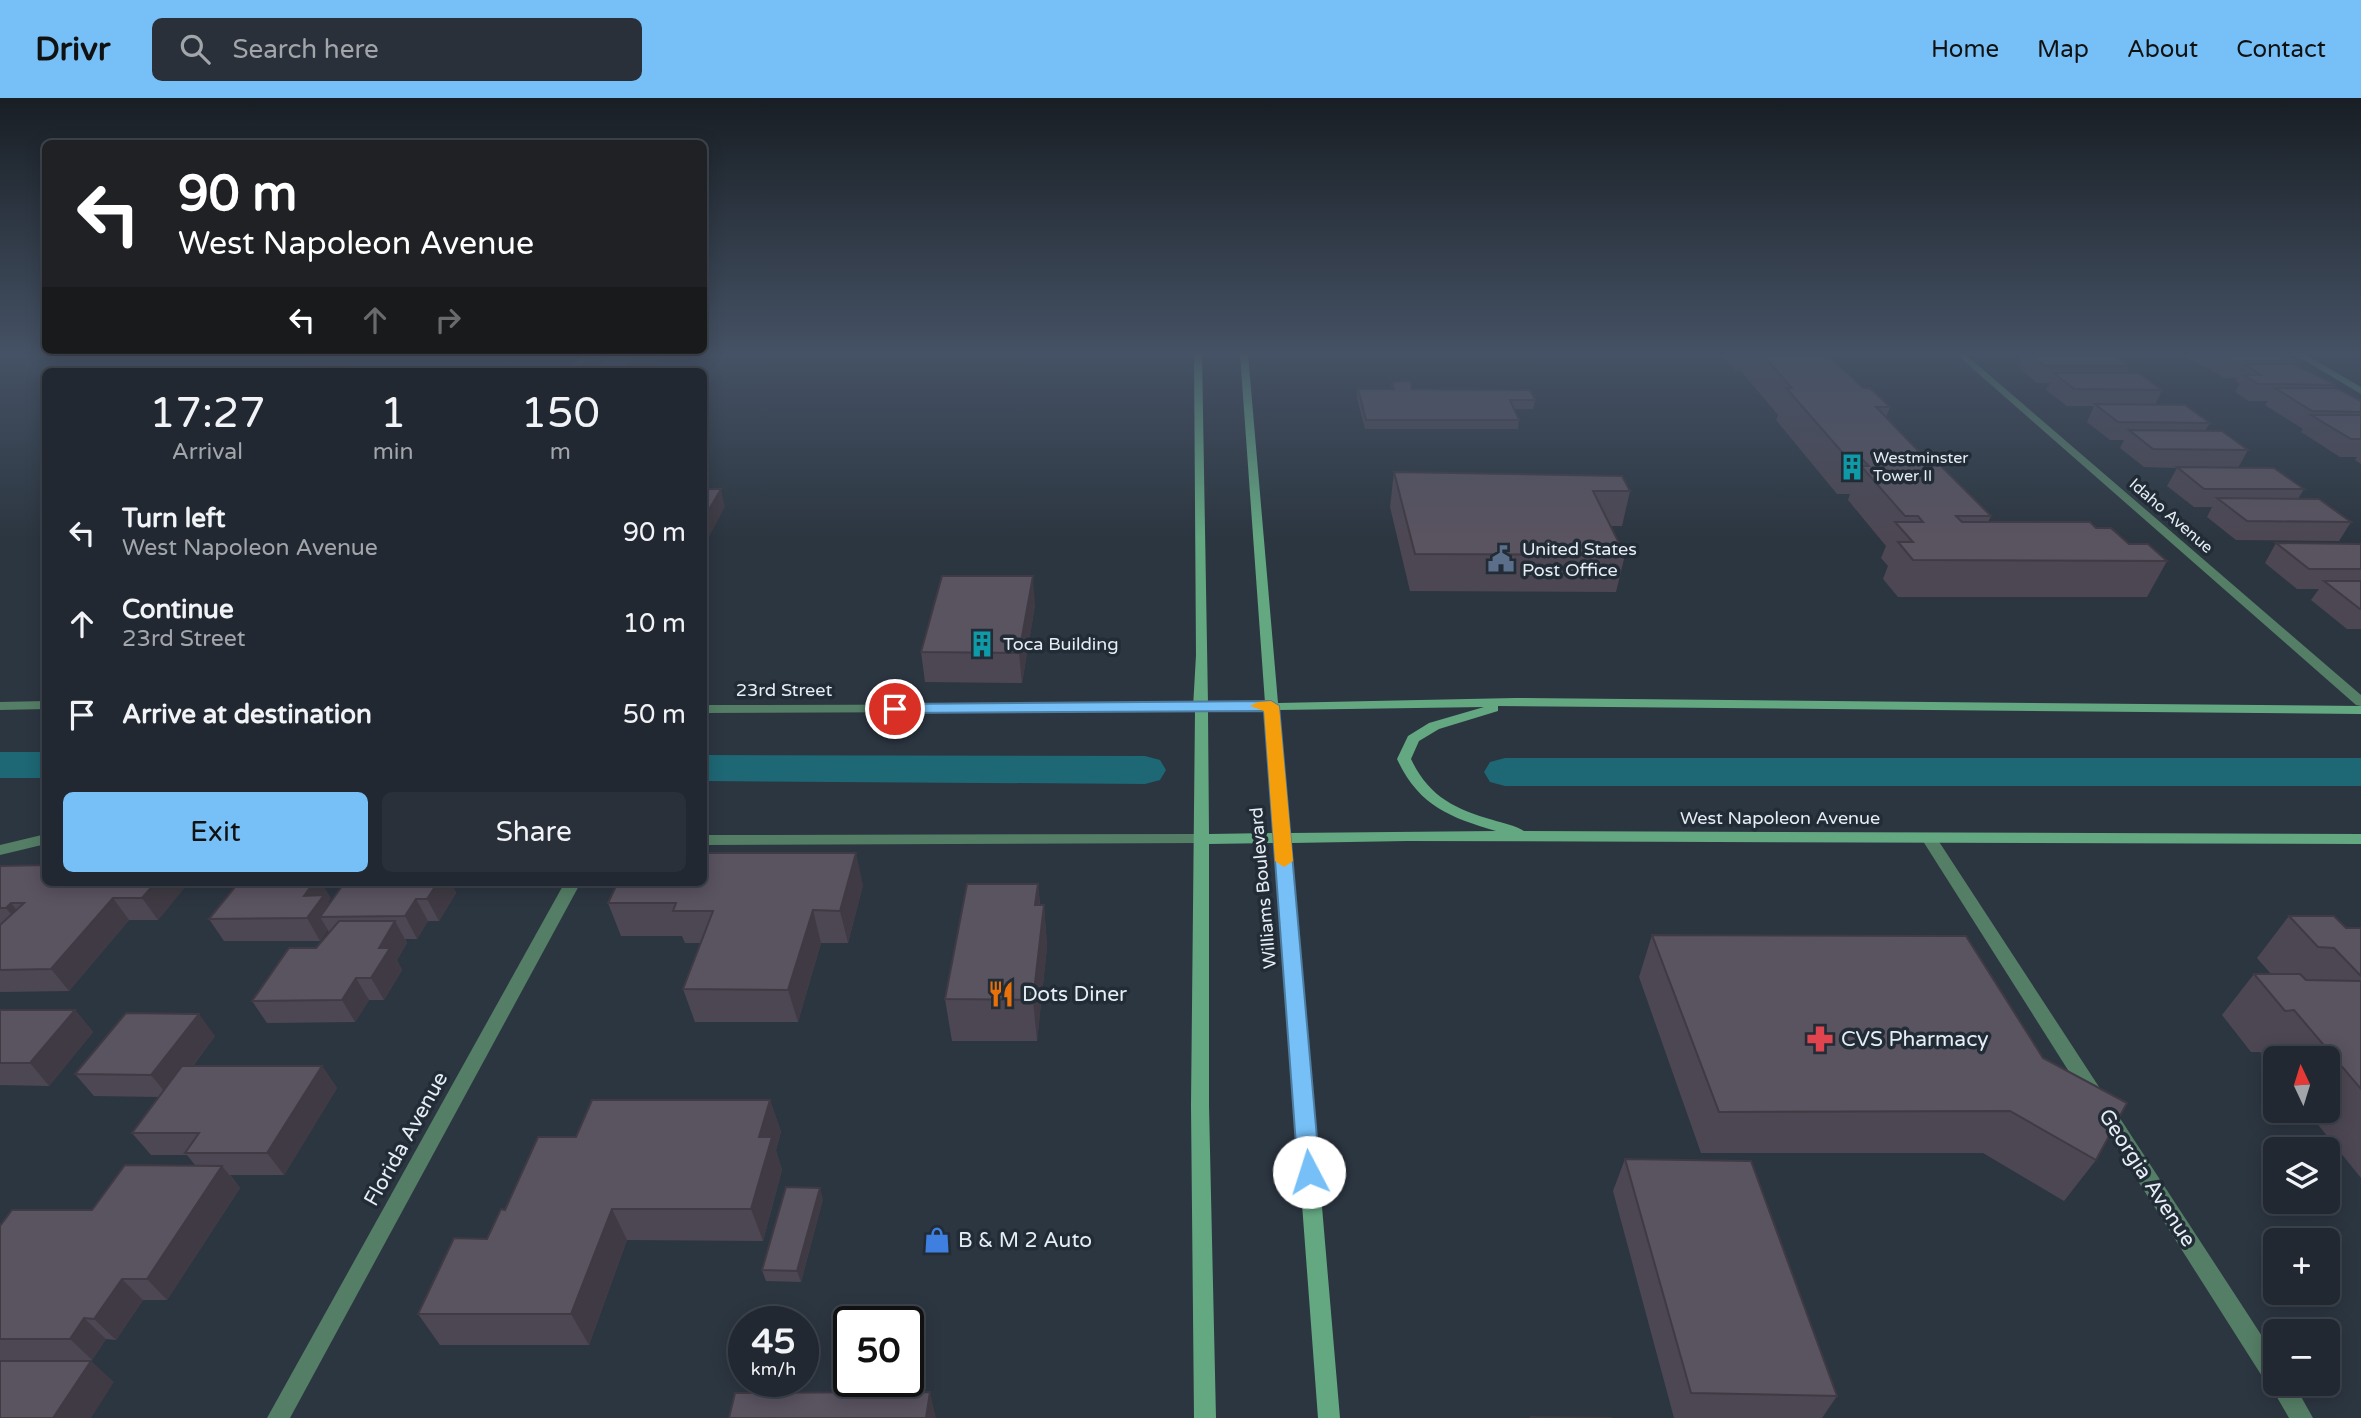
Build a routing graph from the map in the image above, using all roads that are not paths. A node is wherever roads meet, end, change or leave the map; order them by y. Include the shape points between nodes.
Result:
1 (1198, 416) edge
2 (1249, 416) edge
3 (2031, 416) edge
4 (1515, 702) junction
5 (2361, 702) edge
6 (42, 705) edge
7 (0, 706) edge
8 (1271, 706) junction
9 (1200, 708) junction
10 (707, 709) edge
11 (2361, 710) edge
12 (1282, 838) junction
13 (1534, 838) junction
14 (1928, 838) junction
15 (1200, 839) junction
16 (2361, 839) edge
17 (42, 840) edge
18 (707, 840) edge
19 (2, 849) edge
20 (571, 886) edge
21 (2263, 1357) edge
22 (2288, 1396) edge
23 (278, 1418) edge
24 (1205, 1418) edge
25 (1329, 1418) edge
26 (2302, 1418) edge

1 - 9 main road
2 - 8 main road, Williams Boulevard
3 - 5 street, Idaho Avenue
4 - 8 main road
4 - 11 main road
4 - 13 main road via 1434,726 1413,739 1404,759 1410,778 1426,797 1457,813
6 - 7 street
8 - 9 main road
8 - 12 main road, Williams Boulevard
9 - 10 street, 23rd Street
9 - 15 main road
12 - 13 main road, West Napoleon Avenue
12 - 15 main road, West Napoleon Avenue
12 - 25 main road, Williams Boulevard
13 - 14 main road, West Napoleon Avenue
14 - 16 main road, West Napoleon Avenue
14 - 21 street, Georgia Avenue
15 - 18 street
15 - 24 main road
17 - 19 street
20 - 23 street, Florida Avenue
22 - 26 street

